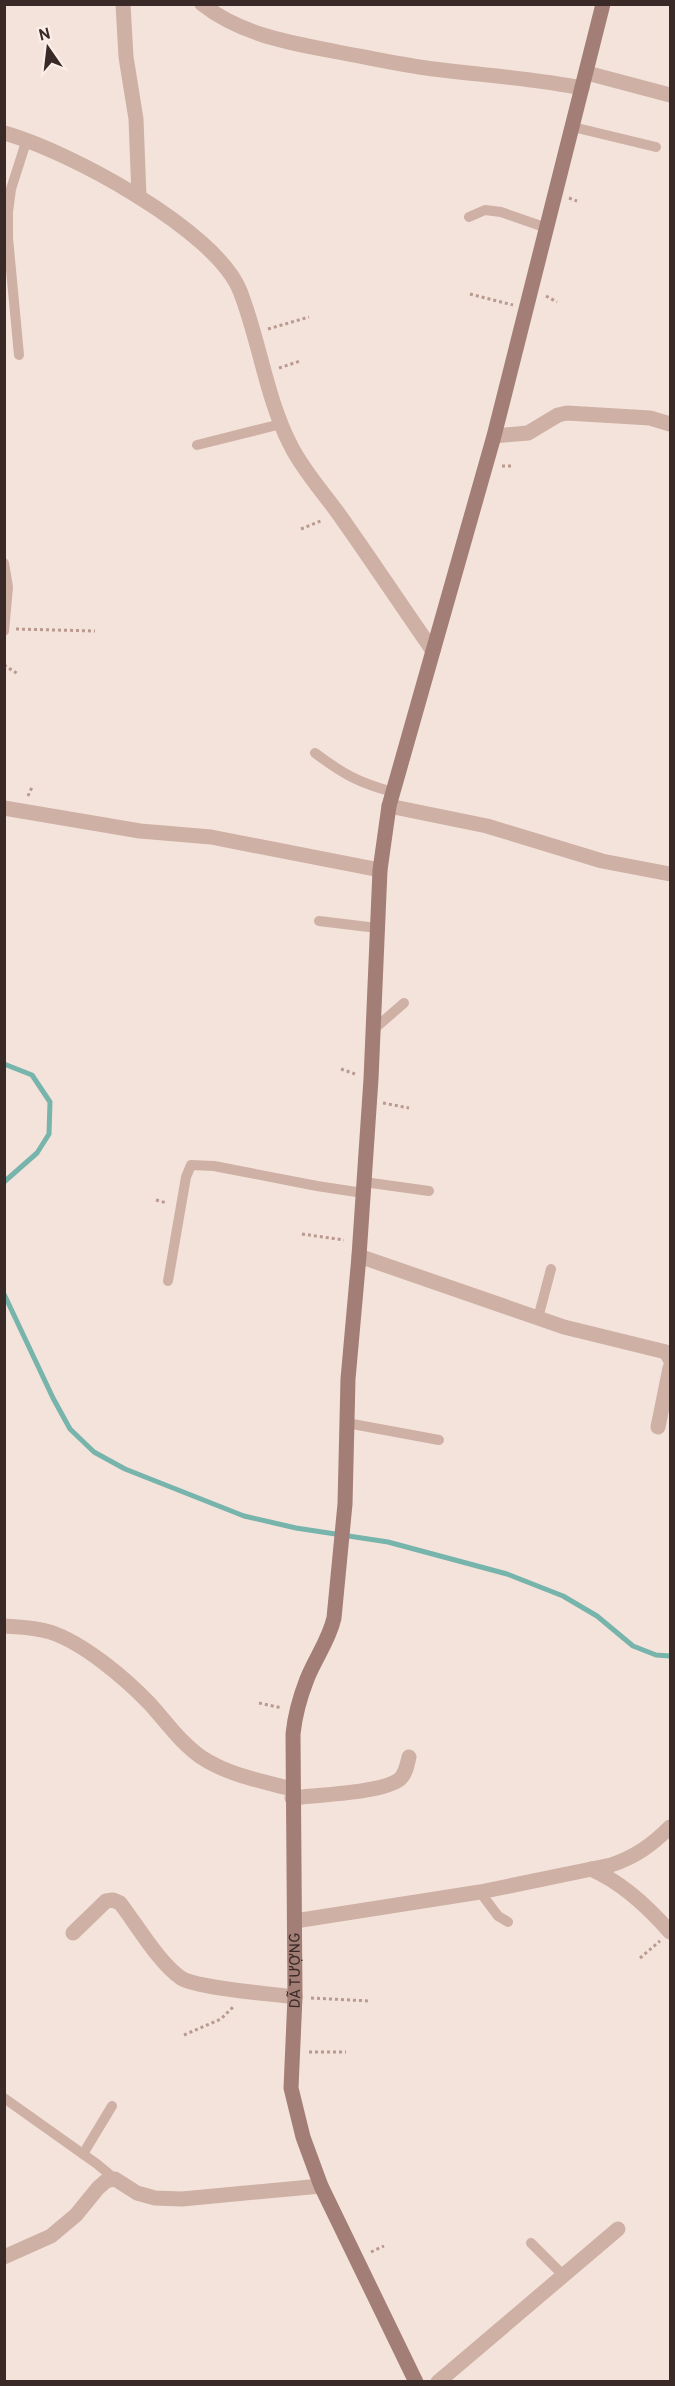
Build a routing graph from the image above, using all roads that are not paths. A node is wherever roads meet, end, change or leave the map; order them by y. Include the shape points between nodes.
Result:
1 (123, 4) edge
2 (202, 4) edge
3 (603, 4) edge
4 (586, 73) junction
5 (582, 88) junction
6 (670, 95) edge
7 (573, 127) junction
8 (4, 133) edge
9 (27, 139) junction
10 (656, 147) dead end
11 (139, 197) junction
12 (469, 217) dead end
13 (547, 228) junction
14 (19, 355) dead end
15 (281, 424) junction
16 (670, 424) edge
17 (494, 435) junction
18 (197, 445) dead end
19 (4, 563) edge
20 (5, 630) edge
21 (433, 651) junction
22 (315, 753) dead end
23 (391, 799) junction
24 (4, 808) edge
25 (380, 870) junction
26 (670, 874) edge
27 (319, 921) dead end
28 (377, 928) junction
29 (404, 1003) dead end
30 (373, 1030) junction
31 (364, 1188) junction
32 (429, 1191) dead end
33 (360, 1249) junction
34 (551, 1269) dead end
35 (168, 1281) dead end
36 (538, 1318) junction
37 (670, 1359) edge
38 (670, 1368) edge
39 (347, 1423) junction
40 (658, 1427) dead end
41 (439, 1440) dead end
42 (4, 1626) edge
43 (409, 1757) dead end
44 (292, 1794) junction
45 (670, 1827) edge
46 (591, 1869) junction
47 (480, 1892) junction
48 (294, 1921) junction
49 (508, 1922) dead end
50 (73, 1933) dead end
51 (667, 1935) edge
52 (295, 1997) junction
53 (4, 2098) edge
54 (112, 2106) dead end
55 (83, 2154) junction
56 (115, 2180) junction
57 (321, 2186) junction
58 (618, 2229) dead end
59 (531, 2243) dead end
60 (4, 2257) edge
61 (563, 2274) junction
62 (416, 2382) edge
63 (438, 2382) edge

1 - 11 street via 136,120
2 - 5 street via 248,31 301,45 419,67
3 - 4 street, DÃ TƯỢNG
4 - 5 street, DÃ TƯỢNG
4 - 6 street
5 - 7 street, DÃ TƯỢNG
7 - 10 lane
7 - 13 street, DÃ TƯỢNG
8 - 9 street
9 - 11 street
9 - 14 lane via 8,212
11 - 15 street via 194,237 234,278 255,333
12 - 13 lane via 485,210 501,212
13 - 17 street, DÃ TƯỢNG
15 - 18 lane
15 - 21 street via 299,462
16 - 17 street via 650,418 567,413 528,433
17 - 21 street, DÃ TƯỢNG
19 - 20 lane via 8,586
21 - 23 street, DÃ TƯỢNG
22 - 23 lane via 344,775
23 - 25 street, DÃ TƯỢNG
23 - 26 street via 602,861
24 - 25 street via 140,831 211,837
25 - 28 street, DÃ TƯỢNG
27 - 28 lane
28 - 30 street, DÃ TƯỢNG
29 - 30 lane
30 - 31 street, DÃ TƯỢNG
31 - 32 lane
31 - 33 street, DÃ TƯỢNG
31 - 35 lane via 317,1186 191,1165
33 - 36 street
33 - 39 street, DÃ TƯỢNG
34 - 36 lane
36 - 37 street via 666,1352
38 - 40 street
39 - 41 lane
39 - 44 street, DÃ TƯỢNG via 345,1504 334,1618 296,1711
42 - 44 street via 52,1633 82,1649 129,1683 181,1741 200,1756 219,1768
43 - 44 street via 406,1771 389,1784 352,1792
44 - 48 street, DÃ TƯỢNG
45 - 46 street via 631,1858
46 - 47 street
46 - 51 street via 613,1881 658,1918
47 - 48 street
47 - 49 lane via 498,1916
48 - 52 street, DÃ TƯỢNG
50 - 52 street via 106,1901 114,1900 183,1980
52 - 57 street, DÃ TƯỢNG via 291,2088
53 - 55 lane
54 - 55 lane
55 - 56 lane
56 - 57 street via 146,2195 182,2199
56 - 60 street via 98,2188 76,2215 51,2236
57 - 62 street, DÃ TƯỢNG
58 - 61 street
59 - 61 lane
61 - 63 street

